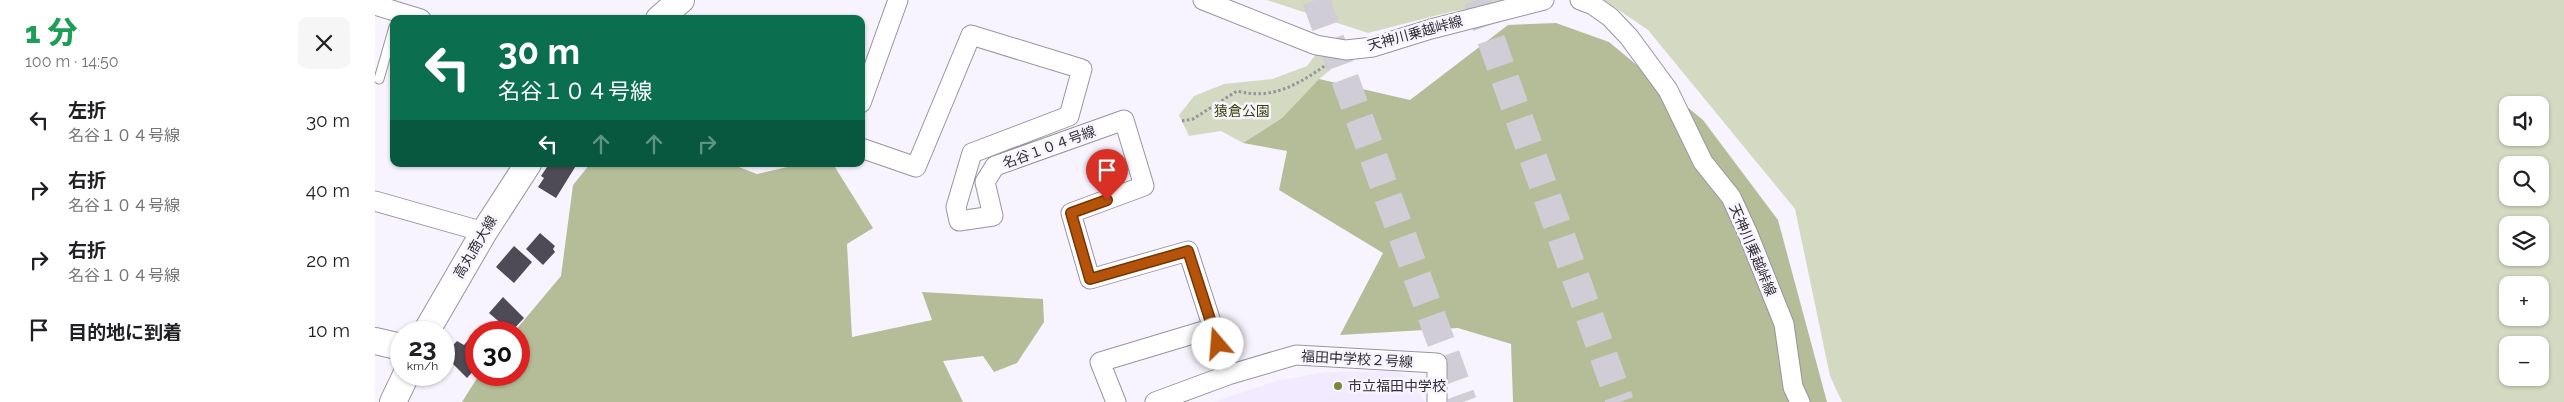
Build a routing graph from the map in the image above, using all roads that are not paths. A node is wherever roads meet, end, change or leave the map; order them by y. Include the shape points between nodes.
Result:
1 (681, 0) edge
2 (898, 0) edge
3 (1203, 0) edge
4 (1544, 0) edge
5 (1580, 0) edge
6 (375, 5) edge
7 (405, 15) edge
8 (664, 15) edge
9 (390, 52) edge
10 (379, 79) dead end
11 (865, 92) edge
12 (865, 149) edge
13 (526, 167) edge
14 (375, 201) edge
15 (483, 232) junction
16 (432, 321) edge
17 (1213, 328) junction
18 (375, 341) edge
19 (390, 344) edge
20 (1228, 375) junction
21 (401, 386) edge
22 (393, 402) edge
23 (1115, 402) edge
24 (1155, 402) edge
25 (1437, 402) edge
26 (1800, 402) edge

1 - 8 street
2 - 11 street
3 - 4 street, 天神川乗越峠線 via 1316,45 1347,50 1373,47
5 - 26 street, 天神川乗越峠線 via 1610,17 1629,37 1668,90 1703,162 1731,197 1784,324 1793,387
6 - 7 street
9 - 10 lane
12 - 17 street, 名谷１０４号線 via 917,168 971,35 1082,69 1069,116 972,153 956,207 959,221 993,216 985,182 995,166 1123,120 1144,186 1071,213 1090,279 1188,251
13 - 15 street, 高丸商大線
14 - 15 street
15 - 16 street, 高丸商大線
17 - 20 street
17 - 23 street via 1100,362
18 - 19 street
20 - 24 street, 福田中学校２号線
20 - 25 street, 福田中学校２号線 via 1296,356 1437,363
21 - 22 street

